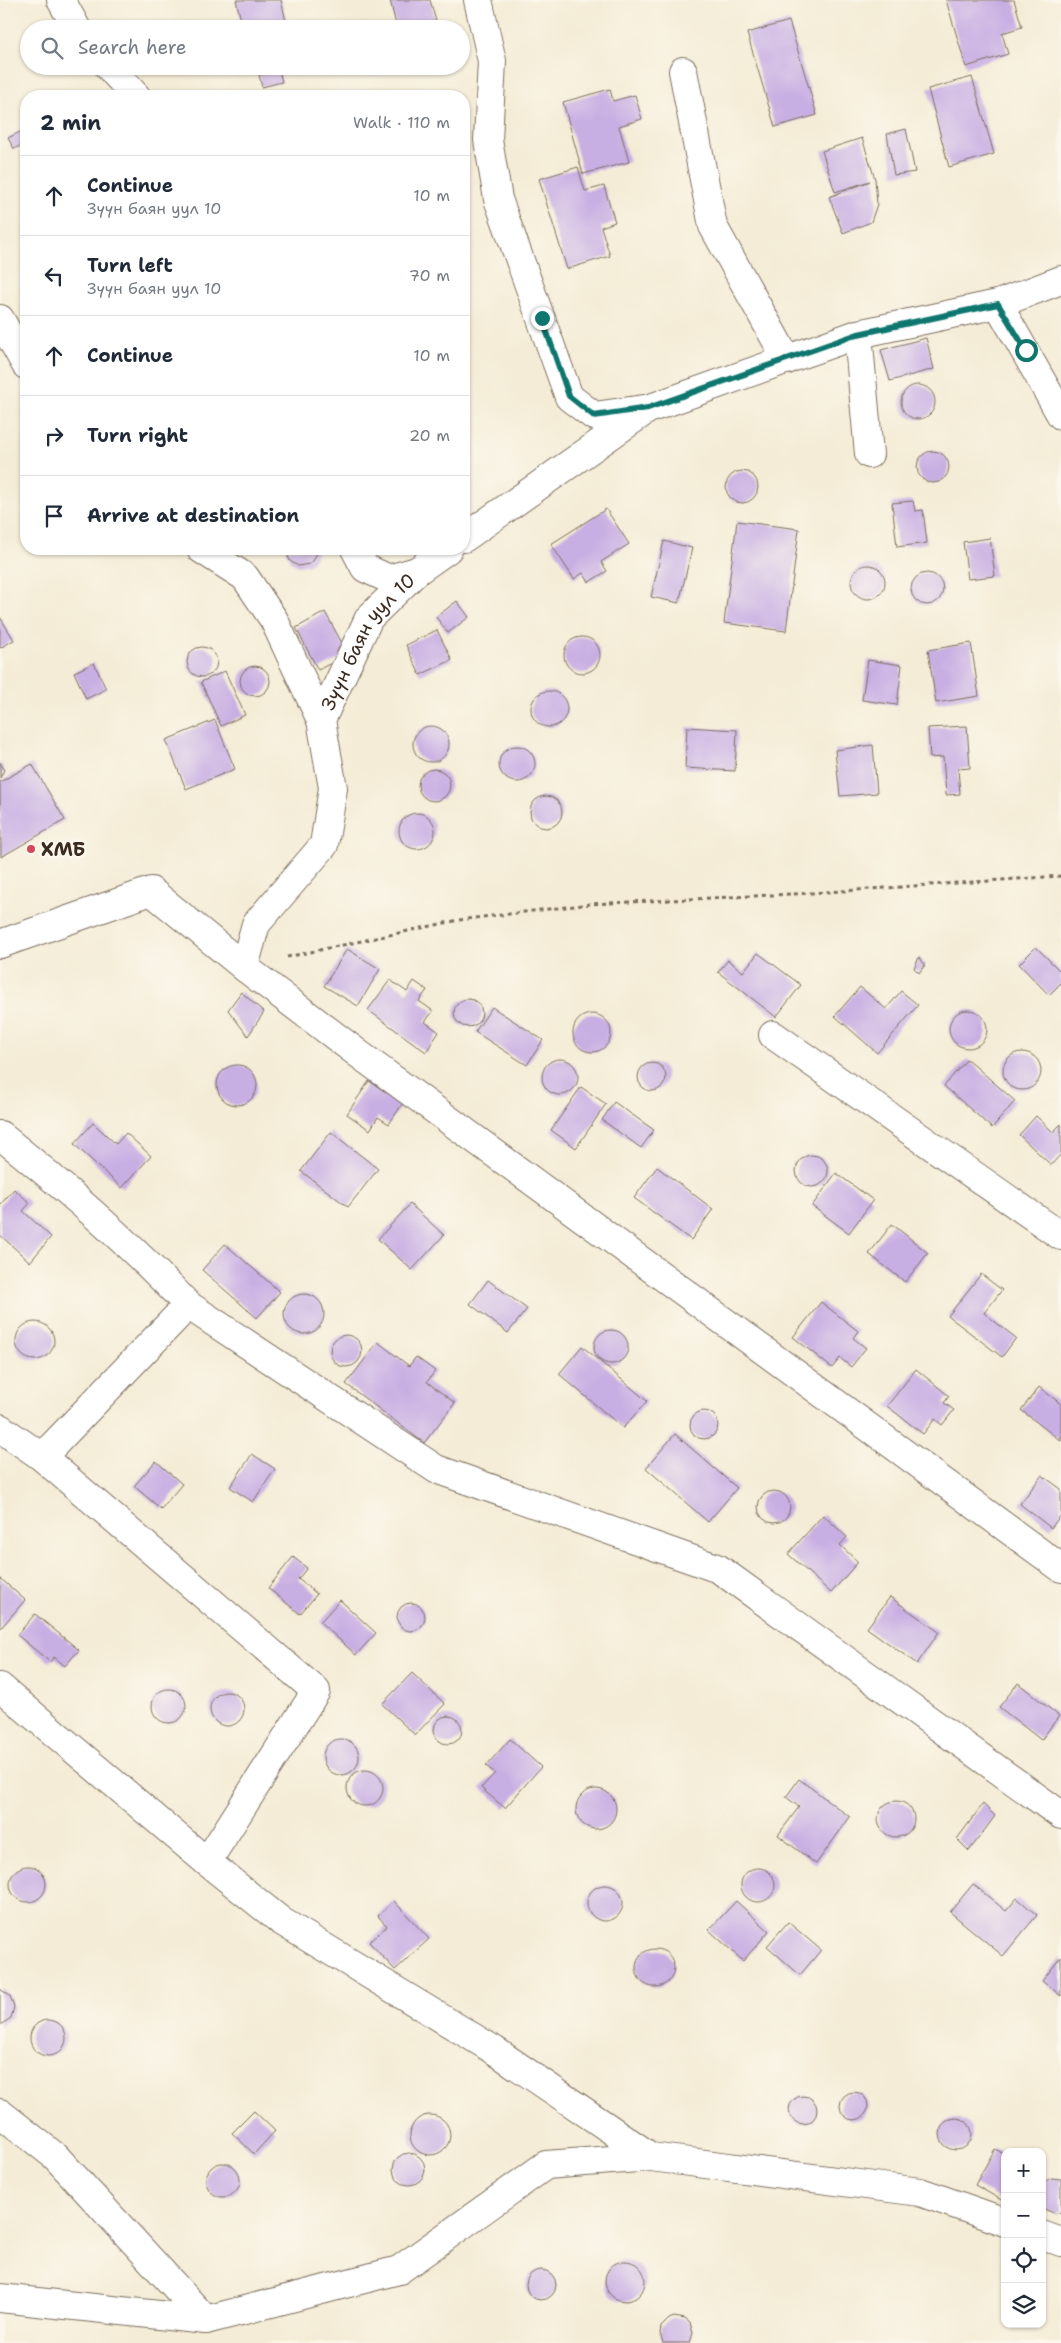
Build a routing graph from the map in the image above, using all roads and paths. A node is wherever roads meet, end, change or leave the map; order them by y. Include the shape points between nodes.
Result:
1 (61, 0) edge
2 (478, 0) edge
3 (72, 20) edge
4 (683, 70) dead end
5 (116, 75) edge
6 (130, 90) edge
7 (1061, 280) edge
8 (998, 304) junction
9 (0, 319) edge
10 (858, 334) junction
11 (20, 354) edge
12 (787, 360) junction
13 (648, 408) junction
14 (1061, 415) edge
15 (869, 454) dead end
16 (470, 534) edge
17 (210, 555) edge
18 (358, 555) edge
19 (440, 555) edge
20 (417, 571) junction
21 (322, 720) junction
22 (1061, 876) edge
23 (27, 936) junction
24 (0, 944) edge
25 (0, 957) edge
26 (244, 967) junction
27 (773, 1034) dead end
28 (0, 1135) edge
29 (1061, 1236) edge
30 (188, 1304) junction
31 (0, 1428) edge
32 (42, 1457) junction
33 (1061, 1568) edge
34 (0, 1687) edge
35 (1061, 1815) edge
36 (207, 1862) junction
37 (0, 2114) edge
38 (651, 2157) junction
39 (1001, 2221) edge
40 (1046, 2236) edge
41 (1061, 2242) edge
42 (0, 2298) edge
43 (206, 2320) junction

1 - 3 street
2 - 13 street via 492,61 488,140 498,199 569,396 594,416
4 - 12 street via 713,226
5 - 6 street
7 - 8 street
8 - 10 street
8 - 14 street
9 - 11 street
10 - 12 street
10 - 15 street
12 - 13 street
13 - 16 street
17 - 21 street via 245,577 274,620
18 - 20 street via 365,568 390,579
19 - 20 street, Зүүн баян уул 10
20 - 21 street, Зүүн баян уул 10 via 369,618
21 - 26 street, Зүүн баян уул 10 via 333,788 324,845 256,924
22 - 26 path via 590,904 459,920
23 - 24 street
23 - 25 street
23 - 26 street via 152,891
26 - 33 street
27 - 29 street
28 - 30 street via 149,1264
30 - 32 street
30 - 35 street via 436,1469 719,1569
31 - 32 street
32 - 36 street via 316,1691
34 - 36 street
36 - 38 street via 281,1921 494,2050
37 - 43 street via 56,2157
38 - 39 street via 920,2192
38 - 43 street via 546,2165 399,2270
40 - 41 street
42 - 43 street

